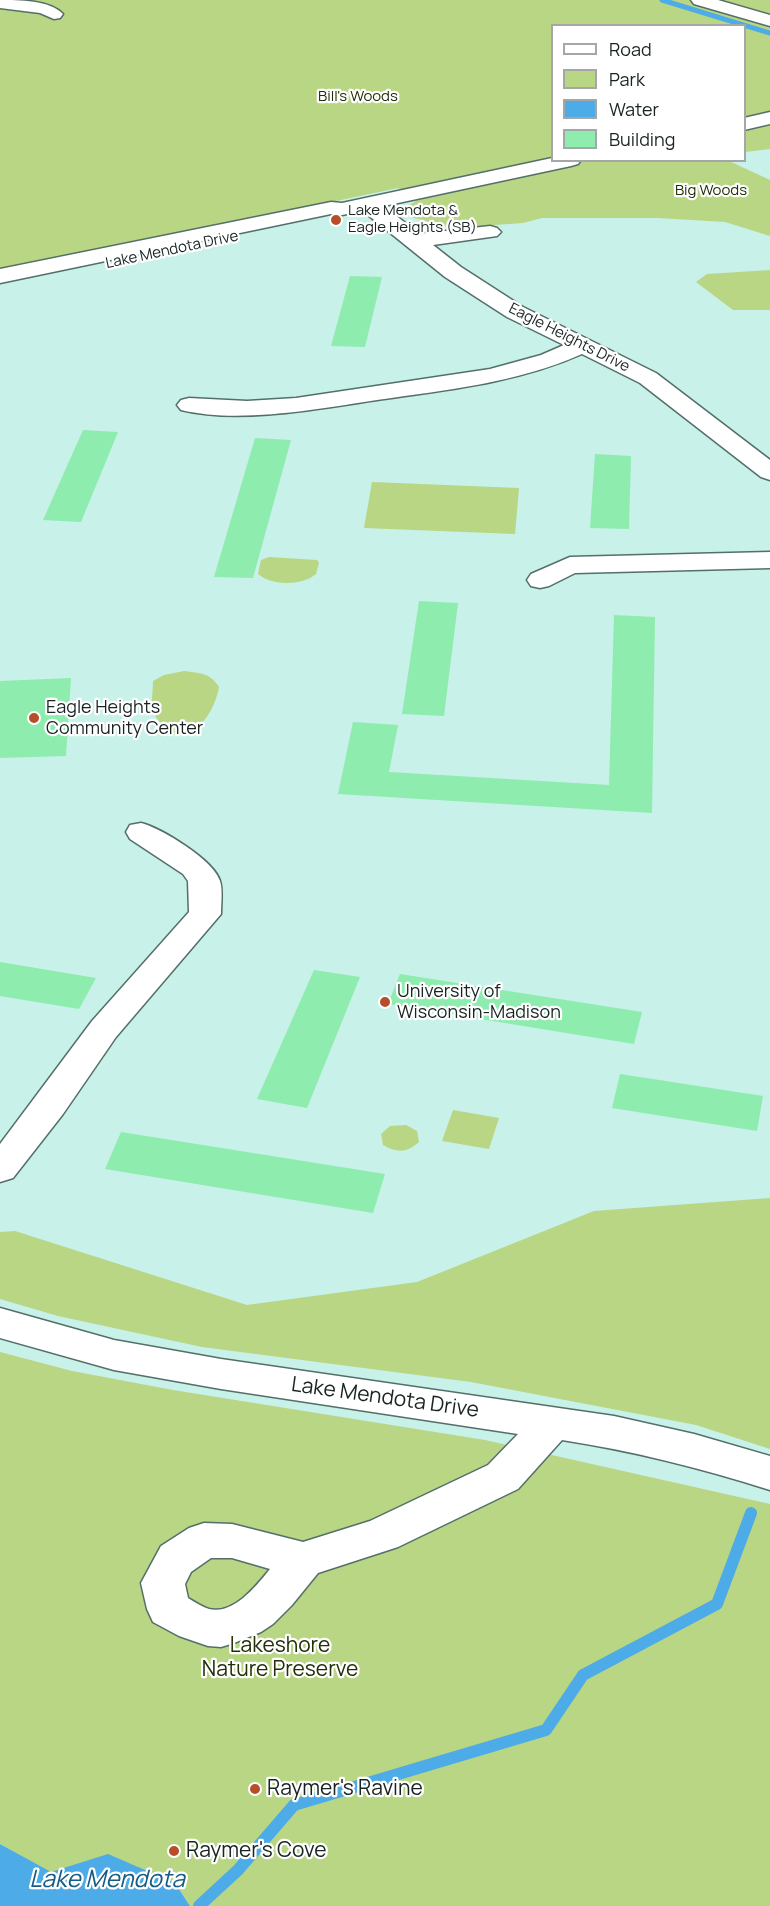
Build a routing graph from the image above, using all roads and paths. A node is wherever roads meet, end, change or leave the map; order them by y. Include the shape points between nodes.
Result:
1 (699, 0) edge
2 (0, 3) edge
3 (53, 7) edge
4 (770, 21) edge
5 (770, 118) edge
6 (746, 124) edge
7 (562, 162) edge
8 (368, 204) junction
9 (342, 209) junction
10 (490, 232) dead end
11 (414, 241) junction
12 (0, 276) edge
13 (0, 288) edge
14 (584, 345) junction
15 (189, 405) dead end
16 (770, 472) edge
17 (770, 560) edge
18 (540, 580) dead end
19 (141, 832) dead end
20 (0, 1169) edge
21 (0, 1323) edge
22 (555, 1422) junction
23 (770, 1473) edge
24 (303, 1560) dead end

1 - 4 street
2 - 3 street
5 - 6 street
7 - 8 street, Lake Mendota Drive
8 - 9 street, Lake Mendota Drive
8 - 11 street, Eagle Heights Drive
9 - 12 street, Lake Mendota Drive via 331,208
9 - 13 street, Lake Mendota Drive via 339,213
10 - 11 street
11 - 14 street, Eagle Heights Drive via 515,312
14 - 15 street via 549,360 492,376 296,405
14 - 16 street, Eagle Heights Drive via 648,378
17 - 18 street via 570,565
19 - 20 street via 194,867 204,880 205,914 104,1029
21 - 22 street, Lake Mendota Drive via 114,1354 221,1374
22 - 23 street, Lake Mendota Drive via 683,1448
22 - 24 street via 503,1477 383,1535

